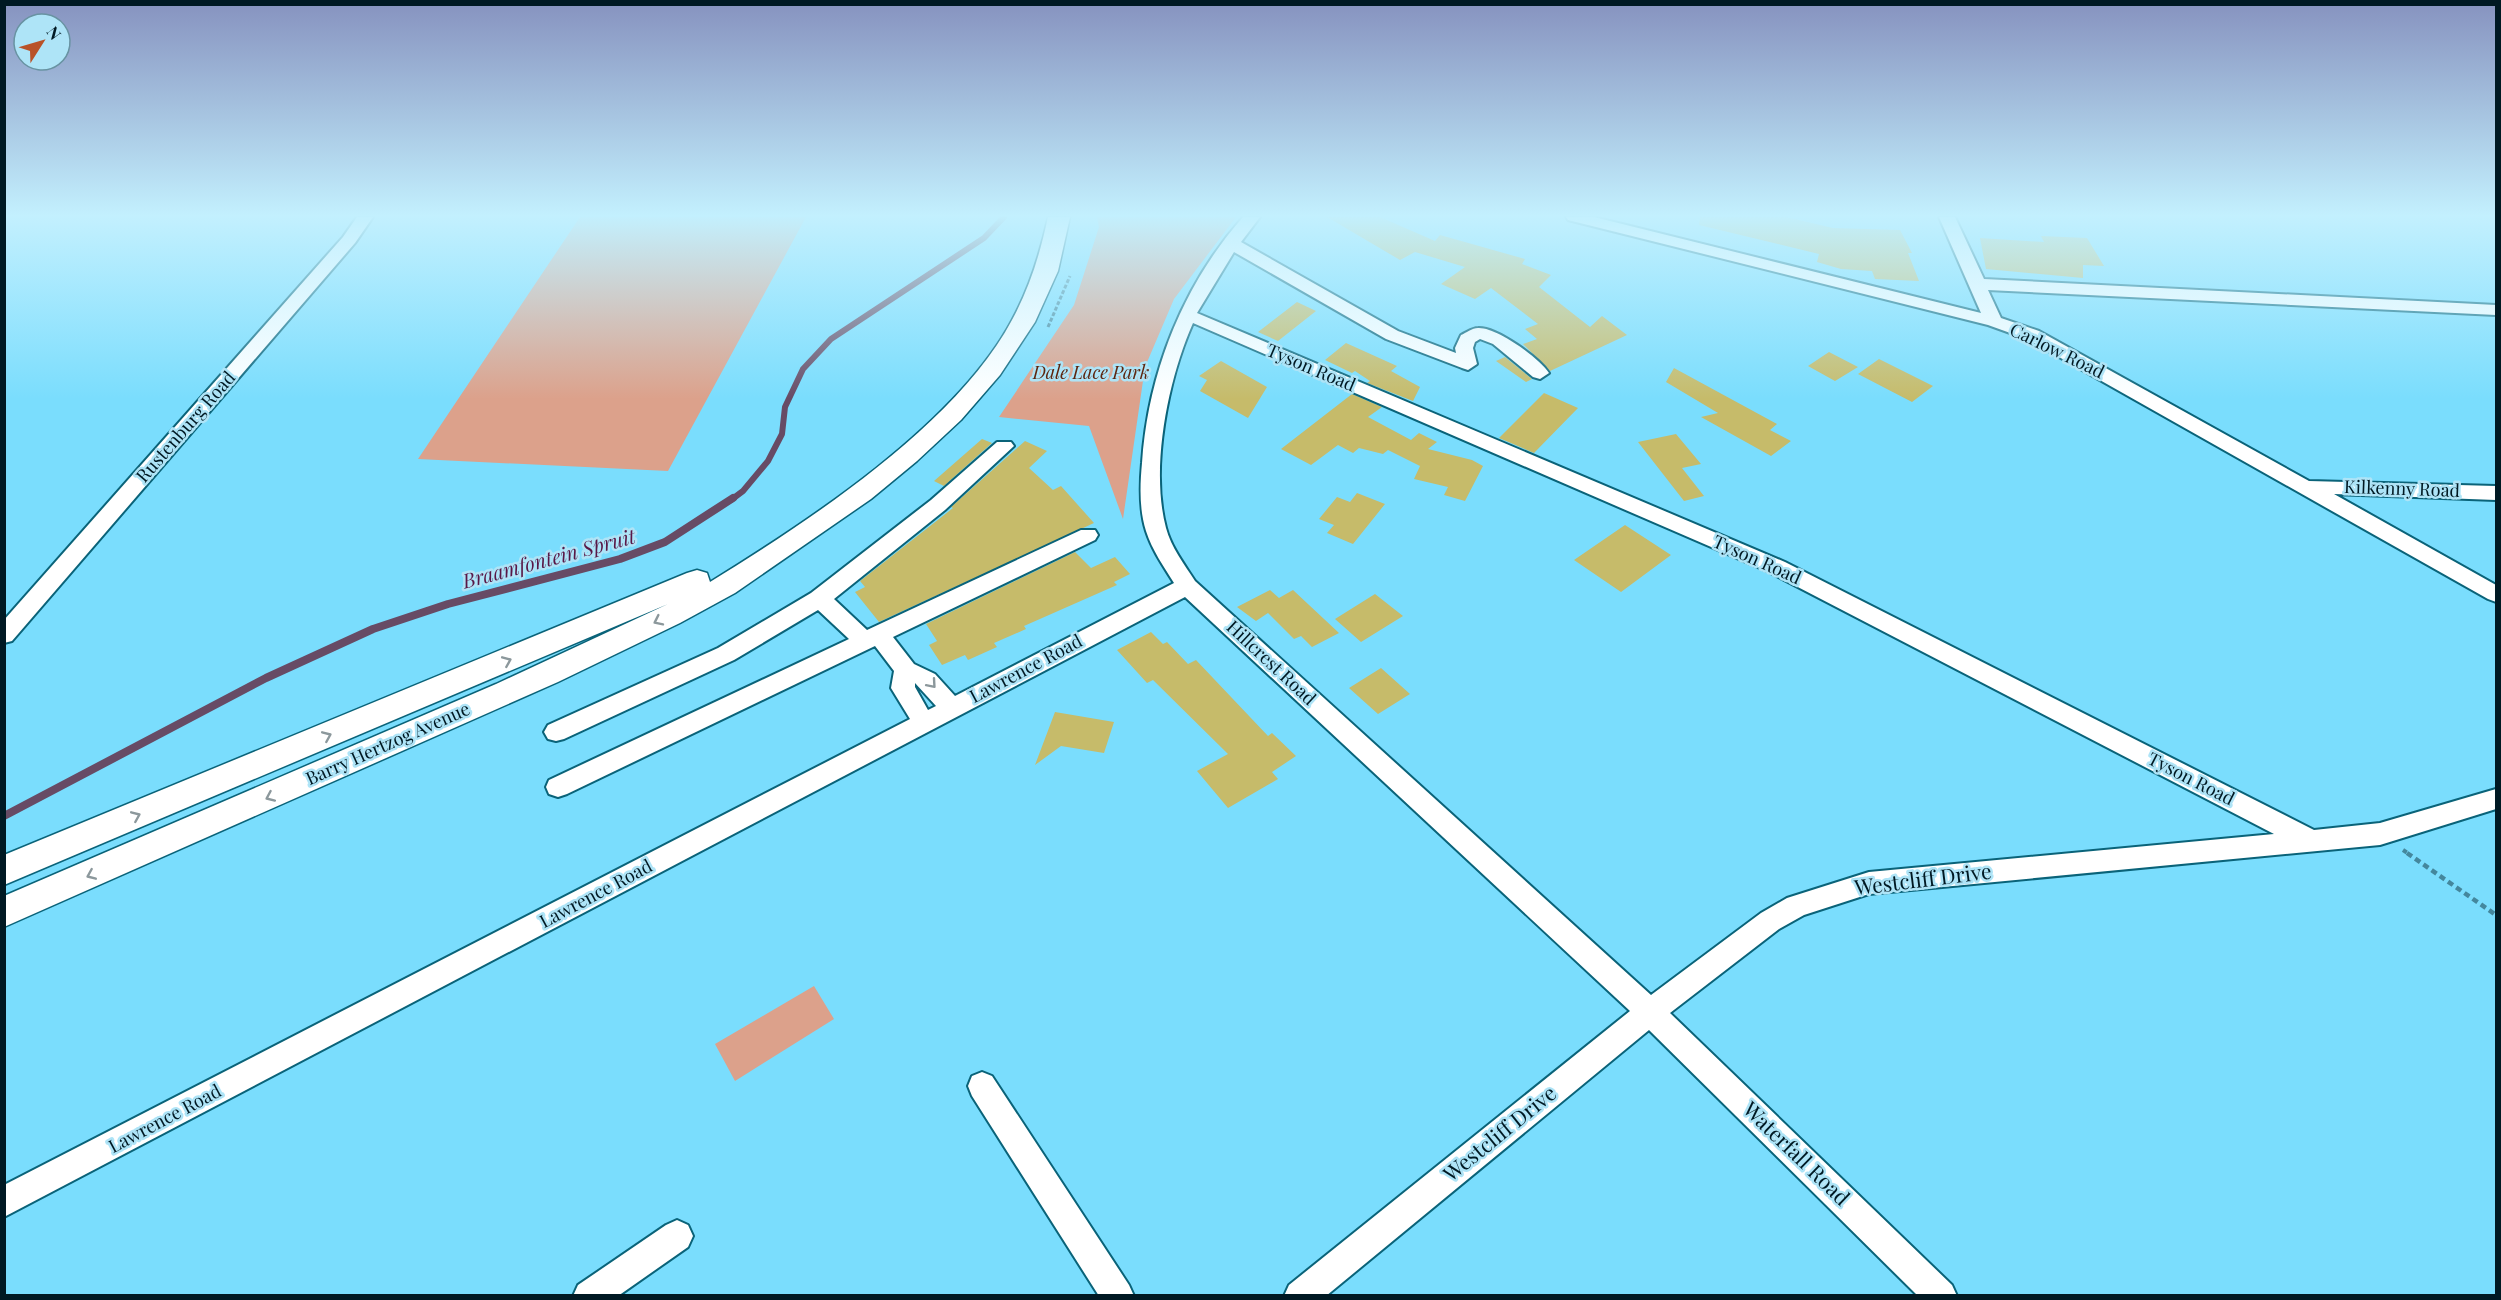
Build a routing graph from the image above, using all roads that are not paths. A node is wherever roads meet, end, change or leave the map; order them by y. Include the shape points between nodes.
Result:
1 (316, 278) edge
2 (1043, 278) edge
3 (1211, 278) edge
4 (1291, 278) edge
5 (1819, 278) edge
6 (1975, 278) edge
7 (1978, 285) junction
8 (2496, 310) edge
9 (1188, 315) junction
10 (1994, 321) junction
11 (1540, 373) dead end
12 (1004, 446) dead end
13 (2307, 487) junction
14 (2496, 493) edge
15 (1088, 535) dead end
16 (763, 560) junction
17 (1187, 586) junction
18 (2496, 594) edge
19 (819, 599) junction
20 (4, 635) edge
21 (871, 637) junction
22 (906, 670) junction
23 (951, 709) junction
24 (924, 723) junction
25 (556, 732) dead end
26 (558, 787) dead end
27 (2496, 800) edge
28 (2310, 840) junction
29 (4, 871) edge
30 (4, 912) edge
31 (1650, 1012) junction
32 (982, 1086) dead end
33 (4, 1202) edge
34 (677, 1236) dead end
35 (589, 1296) edge
36 (1118, 1296) edge
37 (1300, 1296) edge
38 (1941, 1296) edge

1 - 20 street, Rustenburg Road
2 - 16 main road, Barry Hertzog Avenue via 1006,348 967,398 884,475
3 - 9 street, Hillcrest Road
4 - 11 street via 1392,335 1425,349 1468,364 1464,348 1467,339 1479,333 1499,340
5 - 10 street, Carlow Road
6 - 7 street
7 - 8 street
7 - 10 street
9 - 17 street, Hillcrest Road via 1160,399 1151,494 1156,531
9 - 28 street, Tyson Road via 1777,567
10 - 13 street, Carlow Road via 2056,347 2178,424
12 - 19 street via 938,505
13 - 14 street, Kilkenny Road
13 - 18 street, Carlow Road
15 - 21 street
29 -> 16 main road, Barry Hertzog Avenue via 700,579
16 -> 30 main road, Barry Hertzog Avenue via 711,594 616,641 229,816
17 - 23 street, Lawrence Road
17 - 31 street, Hillcrest Road
19 - 21 street
19 - 25 street via 726,654
21 - 22 street
21 - 26 street
22 -> 23 street via 929,680
22 - 24 street via 903,688
23 - 24 street, Lawrence Road
24 - 33 street, Lawrence Road
27 - 28 street, Westcliff Drive via 2380,834
28 - 31 street, Westcliff Drive via 1869,883 1796,906 1770,921
31 - 37 street, Westcliff Drive
31 - 38 street, Waterfall Road
32 - 36 street
34 - 35 street

